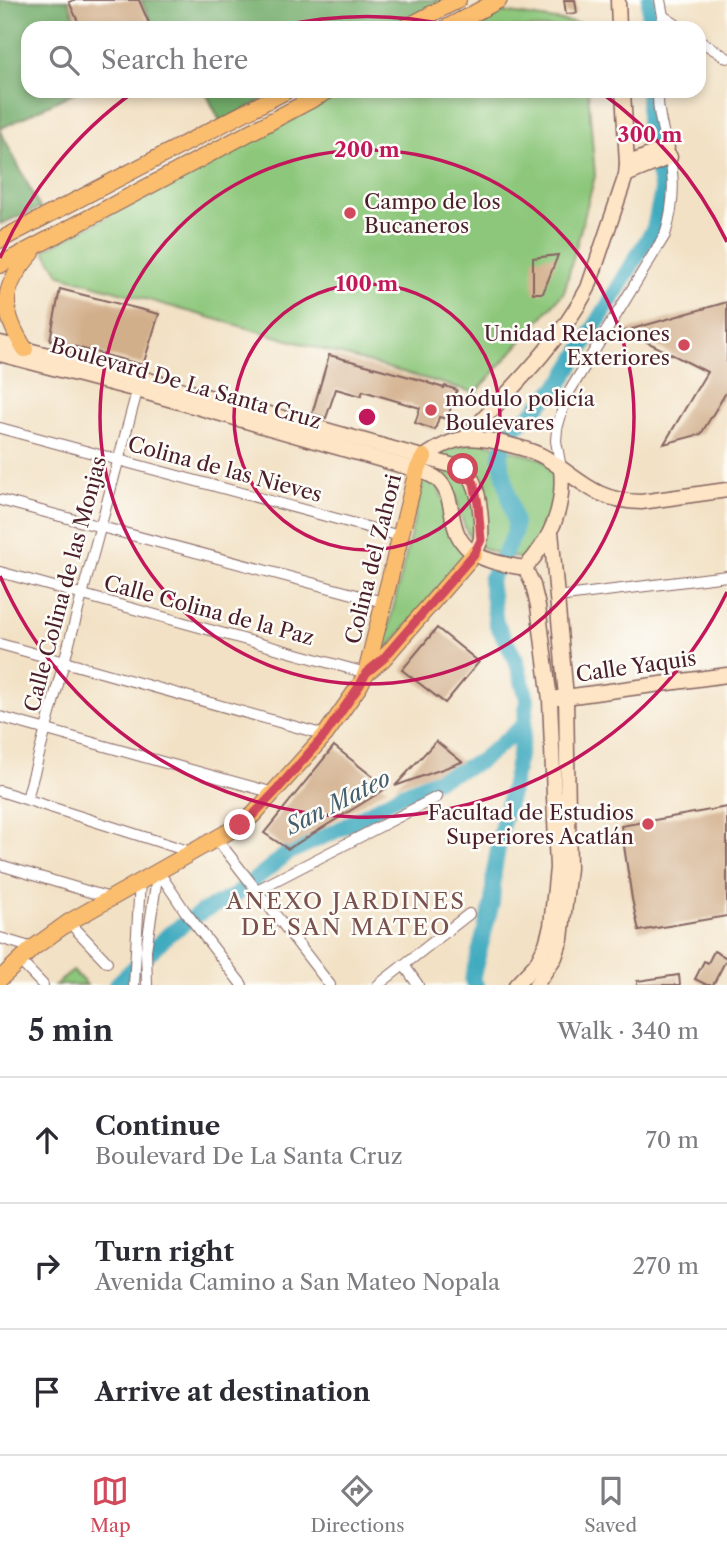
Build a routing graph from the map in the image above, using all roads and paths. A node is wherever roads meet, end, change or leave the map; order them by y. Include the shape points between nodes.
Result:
1 (458, 0) edge
2 (499, 0) edge
3 (660, 0) edge
4 (663, 16) junction
5 (418, 21) edge
6 (459, 21) edge
7 (663, 21) edge
8 (670, 21) edge
9 (706, 44) edge
10 (727, 58) edge
11 (273, 98) edge
12 (315, 98) edge
13 (624, 98) edge
14 (658, 98) edge
15 (666, 154) junction
16 (633, 167) junction
17 (48, 215) junction
18 (0, 229) edge
19 (0, 240) edge
20 (42, 244) junction
21 (0, 265) edge
22 (0, 343) edge
23 (25, 349) junction
24 (0, 354) edge
25 (139, 384) junction
26 (0, 428) edge
27 (465, 438) junction
28 (119, 460) junction
29 (420, 463) junction
30 (561, 469) junction
31 (727, 489) edge
32 (0, 500) edge
33 (100, 528) junction
34 (551, 531) junction
35 (400, 537) junction
36 (480, 556) junction
37 (517, 567) junction
38 (0, 572) edge
39 (727, 576) edge
40 (82, 595) junction
41 (557, 597) junction
42 (383, 602) junction
43 (0, 644) edge
44 (64, 662) junction
45 (366, 673) junction
46 (727, 675) edge
47 (566, 697) junction
48 (550, 700) junction
49 (0, 717) edge
50 (46, 730) junction
51 (325, 735) junction
52 (0, 791) edge
53 (274, 793) junction
54 (437, 797) dead end
55 (27, 799) junction
56 (216, 838) junction
57 (191, 852) junction
58 (0, 865) edge
59 (158, 871) junction
60 (140, 881) junction
61 (255, 887) junction
62 (112, 898) junction
63 (468, 914) dead end
64 (69, 922) junction
65 (0, 938) edge
66 (33, 948) junction
67 (141, 950) junction
68 (19, 960) junction
69 (107, 962) dead end
70 (404, 965) junction
71 (0, 979) edge
72 (141, 981) edge
73 (43, 985) edge
74 (242, 985) edge
75 (330, 985) edge
76 (378, 985) edge
77 (418, 985) edge
78 (516, 985) edge
79 (536, 985) edge

1 - 5 main road
2 - 6 main road
3 - 4 street
4 - 7 street
4 - 8 street
9 - 10 street
11 - 17 main road
12 - 20 main road
13 - 16 main road
14 - 15 street
15 - 16 main road
15 - 30 street via 673,171 671,215 664,235 566,397 556,441
16 - 27 main road via 579,305 544,354
17 - 18 main road
17 - 19 main road
20 - 21 main road
20 - 23 main road via 14,272 4,292 6,323
22 - 23 main road, Boulevard De La Santa Cruz
23 - 25 main road, Boulevard De La Santa Cruz
24 - 25 main road, Boulevard De La Santa Cruz
25 - 28 street, Calle Colina de las Monjas
25 - 29 main road, Boulevard De La Santa Cruz
26 - 28 street, Colina de las Nieves
27 - 29 main road via 449,442
27 - 30 main road via 490,440 543,456
28 - 33 street, Calle Colina de las Monjas
28 - 35 street, Colina de las Nieves
29 - 35 main road, Colina del Zahori
29 - 36 main road, Boulevard De La Santa Cruz via 440,482 449,499 461,541
29 - 36 main road, Boulevard De La Santa Cruz via 463,469 474,483
30 - 31 main road via 597,494 626,502
30 - 34 main road via 560,510
32 - 33 street
33 - 40 street, Calle Colina de las Monjas
33 - 42 street
34 - 37 main road via 534,558
34 - 41 main road
35 - 42 main road, Colina del Zahori
36 - 37 main road
36 - 45 main road
37 - 48 main road via 533,585
38 - 40 street, Calle Colina de la Paz
39 - 41 street
40 - 44 street, Calle Colina de las Monjas
40 - 45 street, Calle Colina de la Paz
41 - 47 main road
42 - 45 main road, Colina del Zahori
43 - 44 street
44 - 50 street, Calle Colina de las Monjas
44 - 51 street
45 - 51 main road
46 - 47 main road, Calle Yaquis
47 - 48 main road, Calle Yaquis
47 - 79 main road via 569,869 561,939
48 - 78 main road via 557,868 551,926 536,964
49 - 50 street
50 - 53 street
50 - 55 street, Calle Colina de las Monjas
51 - 53 main road
52 - 55 street
53 - 56 main road via 253,815
54 - 61 street
55 - 57 street
56 - 57 main road
56 - 61 street
57 - 59 main road
58 - 62 street
59 - 60 main road
59 - 67 street
59 - 74 street
60 - 62 main road
60 - 67 street
61 - 75 street
62 - 64 main road
63 - 70 street
64 - 66 main road
64 - 69 street
65 - 66 street
66 - 68 main road
67 - 72 street
68 - 71 main road
68 - 73 street
70 - 76 street
70 - 77 street

